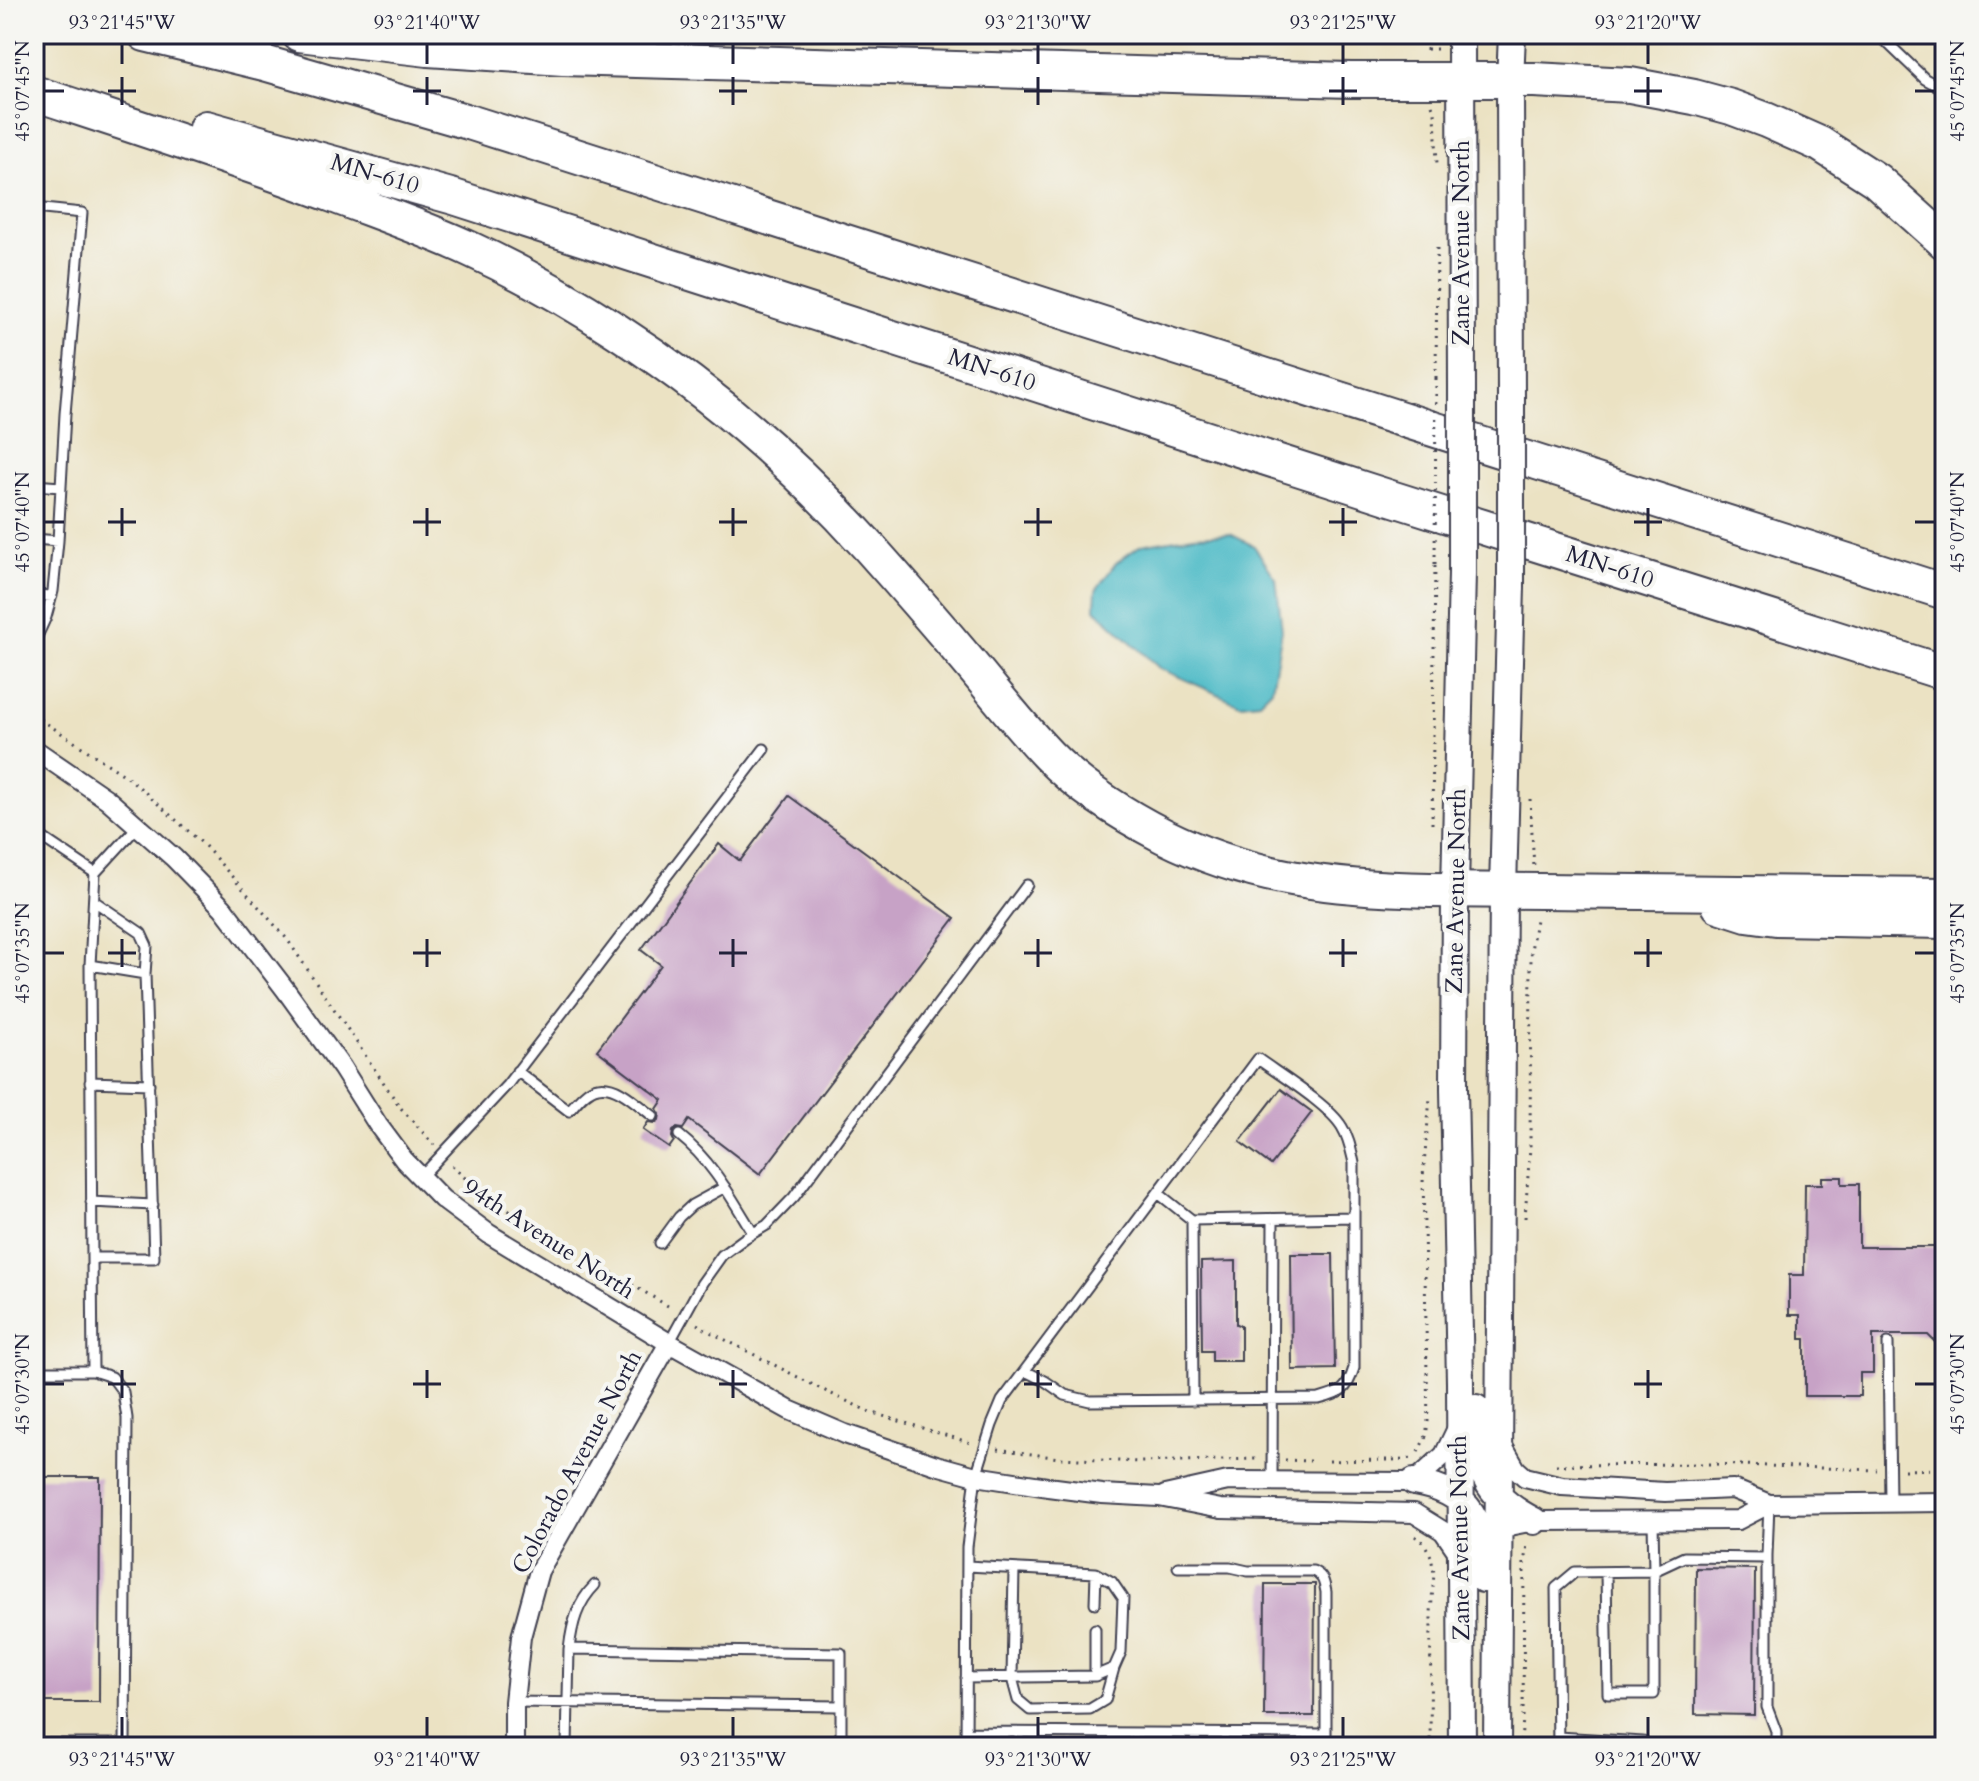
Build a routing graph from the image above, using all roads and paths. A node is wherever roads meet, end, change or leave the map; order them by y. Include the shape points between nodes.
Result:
1 (145, 34) edge
2 (299, 34) edge
3 (1428, 34) edge
4 (1461, 34) edge
5 (1512, 34) edge
6 (1878, 34) edge
7 (1460, 79) junction
8 (1426, 80) junction
9 (1510, 81) junction
10 (34, 90) edge
11 (1945, 90) edge
12 (1437, 166) dead end
13 (34, 208) edge
14 (1437, 241) dead end
15 (1945, 242) edge
16 (34, 485) edge
17 (61, 487) junction
18 (34, 539) edge
19 (58, 541) junction
20 (1945, 592) edge
21 (34, 595) edge
22 (52, 596) junction
23 (34, 643) edge
24 (1945, 673) edge
25 (34, 749) edge
26 (764, 749) dead end
27 (1529, 795) dead end
28 (1432, 823) dead end
29 (138, 826) junction
30 (34, 832) edge
31 (95, 873) junction
32 (1027, 885) dead end
33 (1455, 890) junction
34 (1519, 890) junction
35 (1686, 891) junction
36 (1945, 895) edge
37 (94, 901) junction
38 (1945, 921) edge
39 (90, 965) junction
40 (145, 974) junction
41 (517, 1071) junction
42 (90, 1082) junction
43 (149, 1084) junction
44 (1442, 1096) junction
45 (653, 1116) dead end
46 (679, 1135) dead end
47 (420, 1178) junction
48 (725, 1187) junction
49 (1158, 1193) junction
50 (91, 1202) junction
51 (153, 1205) junction
52 (1354, 1217) junction
53 (1273, 1219) junction
54 (1192, 1220) junction
55 (1524, 1228) dead end
56 (753, 1233) junction
57 (660, 1243) dead end
58 (92, 1258) junction
59 (669, 1343) junction
60 (1888, 1343) dead end
61 (34, 1371) edge
62 (93, 1371) junction
63 (1025, 1371) junction
64 (1273, 1398) junction
65 (1193, 1401) junction
66 (1459, 1423) junction
67 (1499, 1440) junction
68 (1554, 1465) dead end
69 (1945, 1469) edge
70 (1880, 1470) dead end
71 (1899, 1470) dead end
72 (1414, 1475) junction
73 (976, 1476) junction
74 (1272, 1481) junction
75 (1159, 1497) junction
76 (1460, 1498) junction
77 (1499, 1499) junction
78 (1945, 1502) edge
79 (1890, 1503) junction
80 (1769, 1504) junction
81 (1653, 1521) junction
82 (1414, 1524) dead end
83 (1530, 1533) junction
84 (1499, 1536) junction
85 (1461, 1557) junction
86 (1767, 1558) junction
87 (967, 1566) junction
88 (1178, 1567) dead end
89 (1014, 1569) junction
90 (1654, 1571) junction
91 (1606, 1572) junction
92 (1096, 1573) junction
93 (595, 1585) dead end
94 (1095, 1603) dead end
95 (1095, 1629) dead end
96 (569, 1649) junction
97 (1114, 1668) junction
98 (1095, 1676) junction
99 (966, 1678) junction
100 (1012, 1678) junction
101 (514, 1702) junction
102 (567, 1703) junction
103 (841, 1706) junction
104 (966, 1732) junction
105 (1019, 1733) junction
106 (1136, 1733) junction
107 (1195, 1733) junction
108 (1305, 1734) junction
109 (1497, 1736) edge
110 (1558, 1742) edge
111 (34, 1744) edge
112 (125, 1746) edge
113 (514, 1747) edge
114 (567, 1747) edge
115 (841, 1747) edge
116 (966, 1747) edge
117 (1019, 1747) edge
118 (1136, 1747) edge
119 (1196, 1747) edge
120 (1305, 1747) edge
121 (1430, 1747) edge
122 (1462, 1747) edge
123 (1520, 1747) edge
124 (1643, 1747) edge
125 (1776, 1747) edge

1 - 20 highway via 472,123
2 - 8 highway via 428,49 626,37 1216,53 1262,57 1351,80
3 - 8 path
4 - 7 main road, Zane Avenue North
5 - 9 main road, Zane Avenue North
6 - 11 lane via 1925,79
7 - 8 highway
7 - 9 highway
7 - 33 main road, Zane Avenue North, bridge via 1462,572
8 - 12 path via 1435,112
9 - 15 highway via 1656,89 1766,120 1864,171
9 - 34 main road, Zane Avenue North, bridge via 1511,586
10 - 24 highway, MN-610 via 210,129 454,197
10 - 33 highway via 420,228 511,269 618,331 708,395 800,476 1051,758 1137,821 1197,851 1295,880
13 - 17 lane via 82,213
14 - 28 path, bridge
16 - 17 lane
17 - 19 lane
18 - 19 lane
19 - 22 lane
21 - 22 lane
22 - 23 lane
25 - 29 street, 94th Avenue North
26 - 41 lane
27 - 34 path
29 - 31 lane
29 - 47 street, 94th Avenue North via 223,908
30 - 31 lane
31 - 37 lane
32 - 56 lane via 794,1197
33 - 34 highway
33 - 44 main road, Zane Avenue North
34 - 35 highway
34 - 55 path via 1536,919
34 - 67 main road, Zane Avenue North
35 - 36 highway
35 - 38 highway via 1747,914 1776,918
37 - 39 lane
37 - 40 lane via 141,933 147,946
39 - 40 lane
39 - 42 lane
40 - 43 lane
41 - 45 lane via 569,1111 588,1092 607,1087
41 - 47 lane
42 - 43 lane
42 - 50 lane
43 - 51 lane
44 - 66 main road, Zane Avenue North
44 - 72 path via 1423,1177 1428,1422 1413,1458
44 - 77 main road via 1472,1270 1482,1472
46 - 48 lane
47 - 59 street, 94th Avenue North via 489,1234
48 - 56 lane
48 - 57 lane via 692,1205
49 - 52 lane via 1258,1059 1340,1124 1354,1163
49 - 54 lane
49 - 63 lane
50 - 51 lane
50 - 58 lane
51 - 58 lane via 154,1258
52 - 53 lane
52 - 64 lane via 1354,1368 1349,1384 1338,1394 1319,1399
53 - 54 lane
53 - 64 lane
54 - 65 lane
56 - 59 lane via 722,1255
58 - 62 lane
59 - 73 street, 94th Avenue North via 789,1410
59 - 101 street, Colorado Avenue North via 539,1571 521,1637
60 - 79 lane
61 - 62 lane
62 - 112 lane via 112,1377 123,1392 127,1418
63 - 65 lane via 1065,1395 1090,1401
63 - 73 lane via 1002,1401
64 - 65 lane
64 - 74 lane
66 - 72 street via 1444,1455
66 - 76 main road, Zane Avenue North
67 - 77 main road, Zane Avenue North
67 - 80 street via 1516,1469 1537,1481 1665,1492 1733,1489
68 - 70 path
69 - 71 path
72 - 74 street, 94th Avenue North
72 - 76 main road
73 - 75 street, 94th Avenue North
73 - 87 lane
74 - 75 street, 94th Avenue North via 1228,1481
75 - 85 street, 94th Avenue North via 1221,1509 1414,1513 1443,1531
76 - 85 main road, Zane Avenue North
76 - 109 main road via 1479,1531 1483,1649
77 - 83 main road
77 - 84 main road, Zane Avenue North
78 - 79 street
79 - 80 street
80 - 81 street via 1738,1520
80 - 86 lane
81 - 83 street
81 - 90 lane
82 - 121 path via 1434,1573
83 - 84 street via 1509,1526
83 - 123 path via 1524,1563
84 - 109 main road, Zane Avenue North
85 - 122 main road, Zane Avenue North
86 - 90 lane via 1684,1557
86 - 125 lane via 1767,1707
87 - 89 lane
87 - 99 lane
88 - 108 lane via 1313,1571 1324,1580 1326,1734
89 - 92 lane
89 - 100 lane
90 - 91 lane
90 - 91 lane via 1654,1694 1608,1694
91 - 110 lane via 1575,1572 1556,1588
92 - 94 lane
92 - 97 lane via 1112,1582 1123,1598 1121,1652
93 - 96 lane via 577,1611
95 - 98 lane
96 - 102 lane
96 - 103 lane via 841,1653
97 - 98 lane
97 - 100 lane via 1105,1700 1090,1709 1030,1710 1018,1700
98 - 100 lane
99 - 100 lane
99 - 104 lane
101 - 102 lane
101 - 113 street, Colorado Avenue North
102 - 103 lane
102 - 114 lane
103 - 115 lane
104 - 105 lane
104 - 116 lane
105 - 106 lane
105 - 117 lane
106 - 107 lane
106 - 118 lane
107 - 108 lane
107 - 119 lane
108 - 120 lane
110 - 124 lane via 1643,1742
111 - 112 lane

